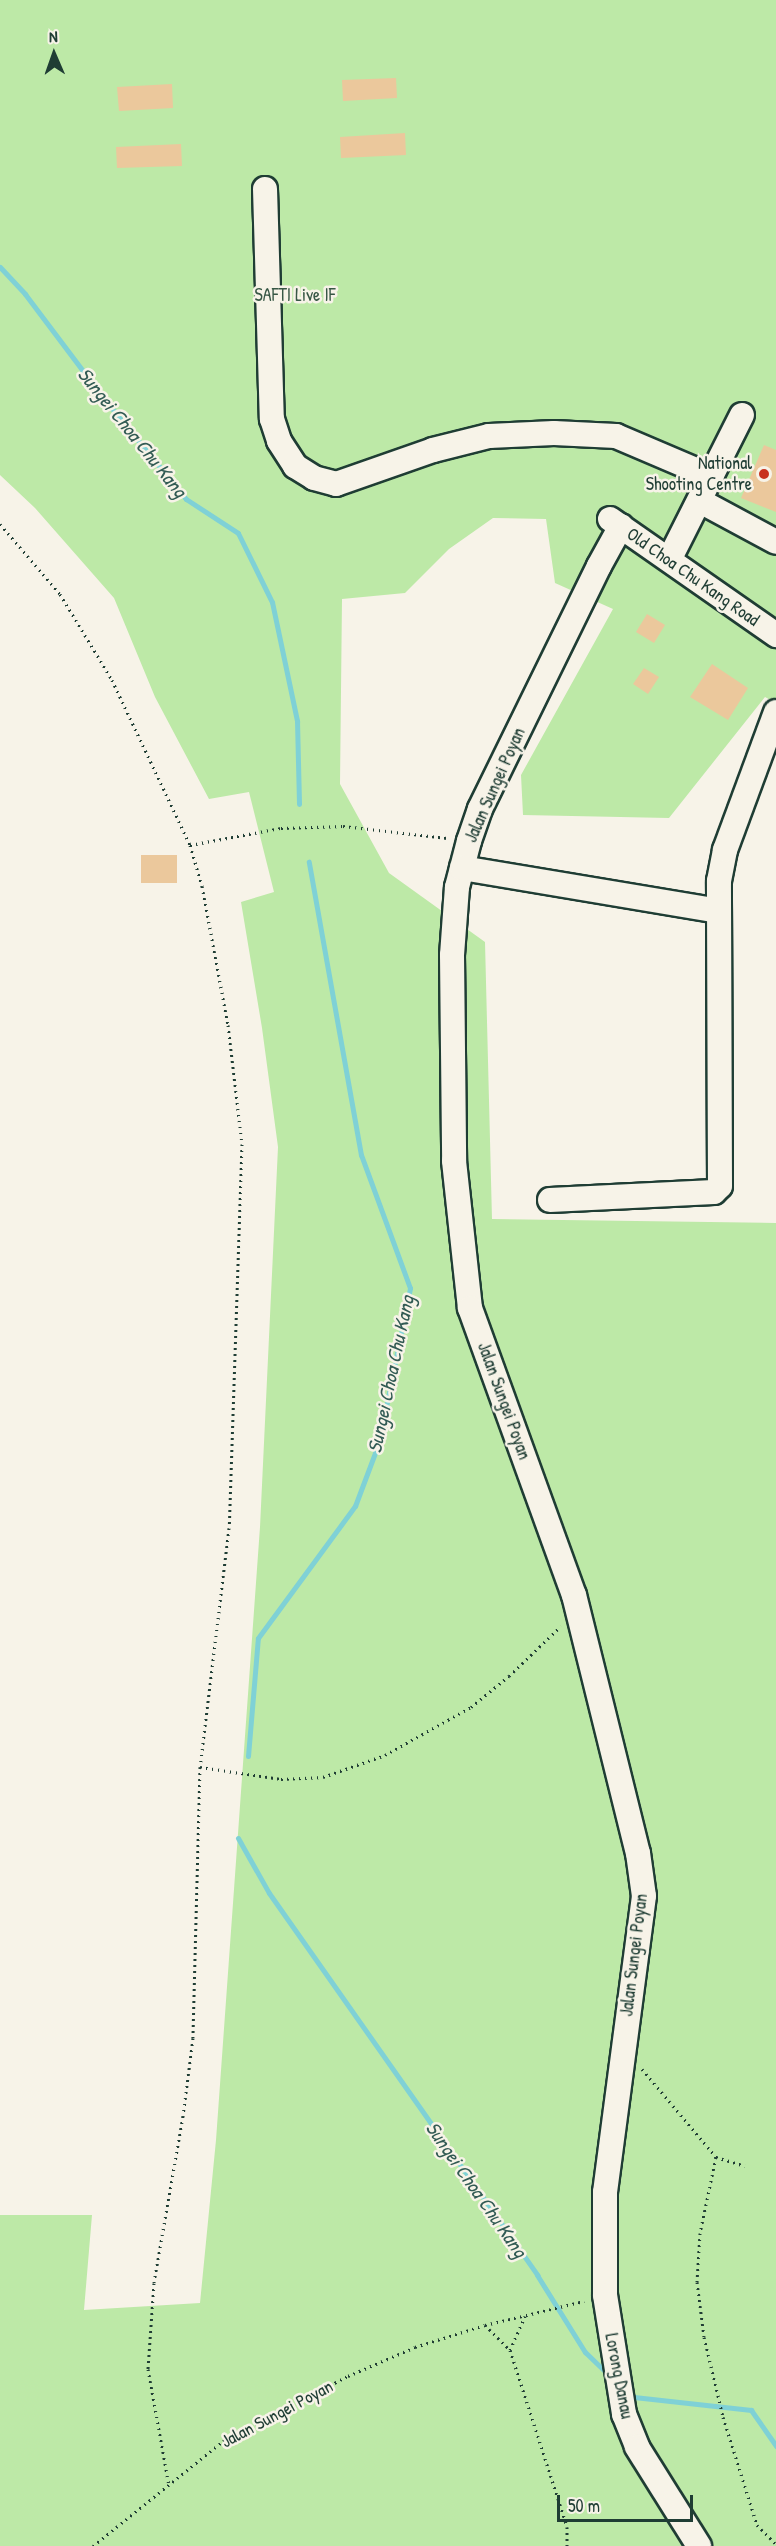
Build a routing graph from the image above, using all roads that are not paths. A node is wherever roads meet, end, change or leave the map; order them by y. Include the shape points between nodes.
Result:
1 (265, 189) dead end
2 (742, 415) dead end
3 (712, 477) junction
4 (700, 501) junction
5 (615, 523) joint
6 (776, 542) edge
7 (669, 558) junction
8 (776, 635) edge
9 (776, 712) edge
10 (462, 868) junction
11 (717, 911) junction
12 (550, 1200) dead end
13 (605, 2295) joint
14 (699, 2546) edge

1 - 3 street via 272,419 279,441 295,466 314,478 336,484 433,450 489,436 554,433 616,436
2 - 3 street
3 - 4 street
4 - 6 street
4 - 7 street
5 - 7 street, Old Choa Chu Kang Road
5 - 10 street, Jalan Sungei Poyan via 599,566 480,809
7 - 8 street, Old Choa Chu Kang Road
9 - 11 street via 725,850
10 - 11 street
10 - 13 street, Jalan Sungei Poyan via 452,955 454,1161 470,1308 577,1610 638,1852 644,1896 605,2192
11 - 12 street via 720,1186 714,1192
13 - 14 street, Lorong Danau via 624,2414 638,2447

